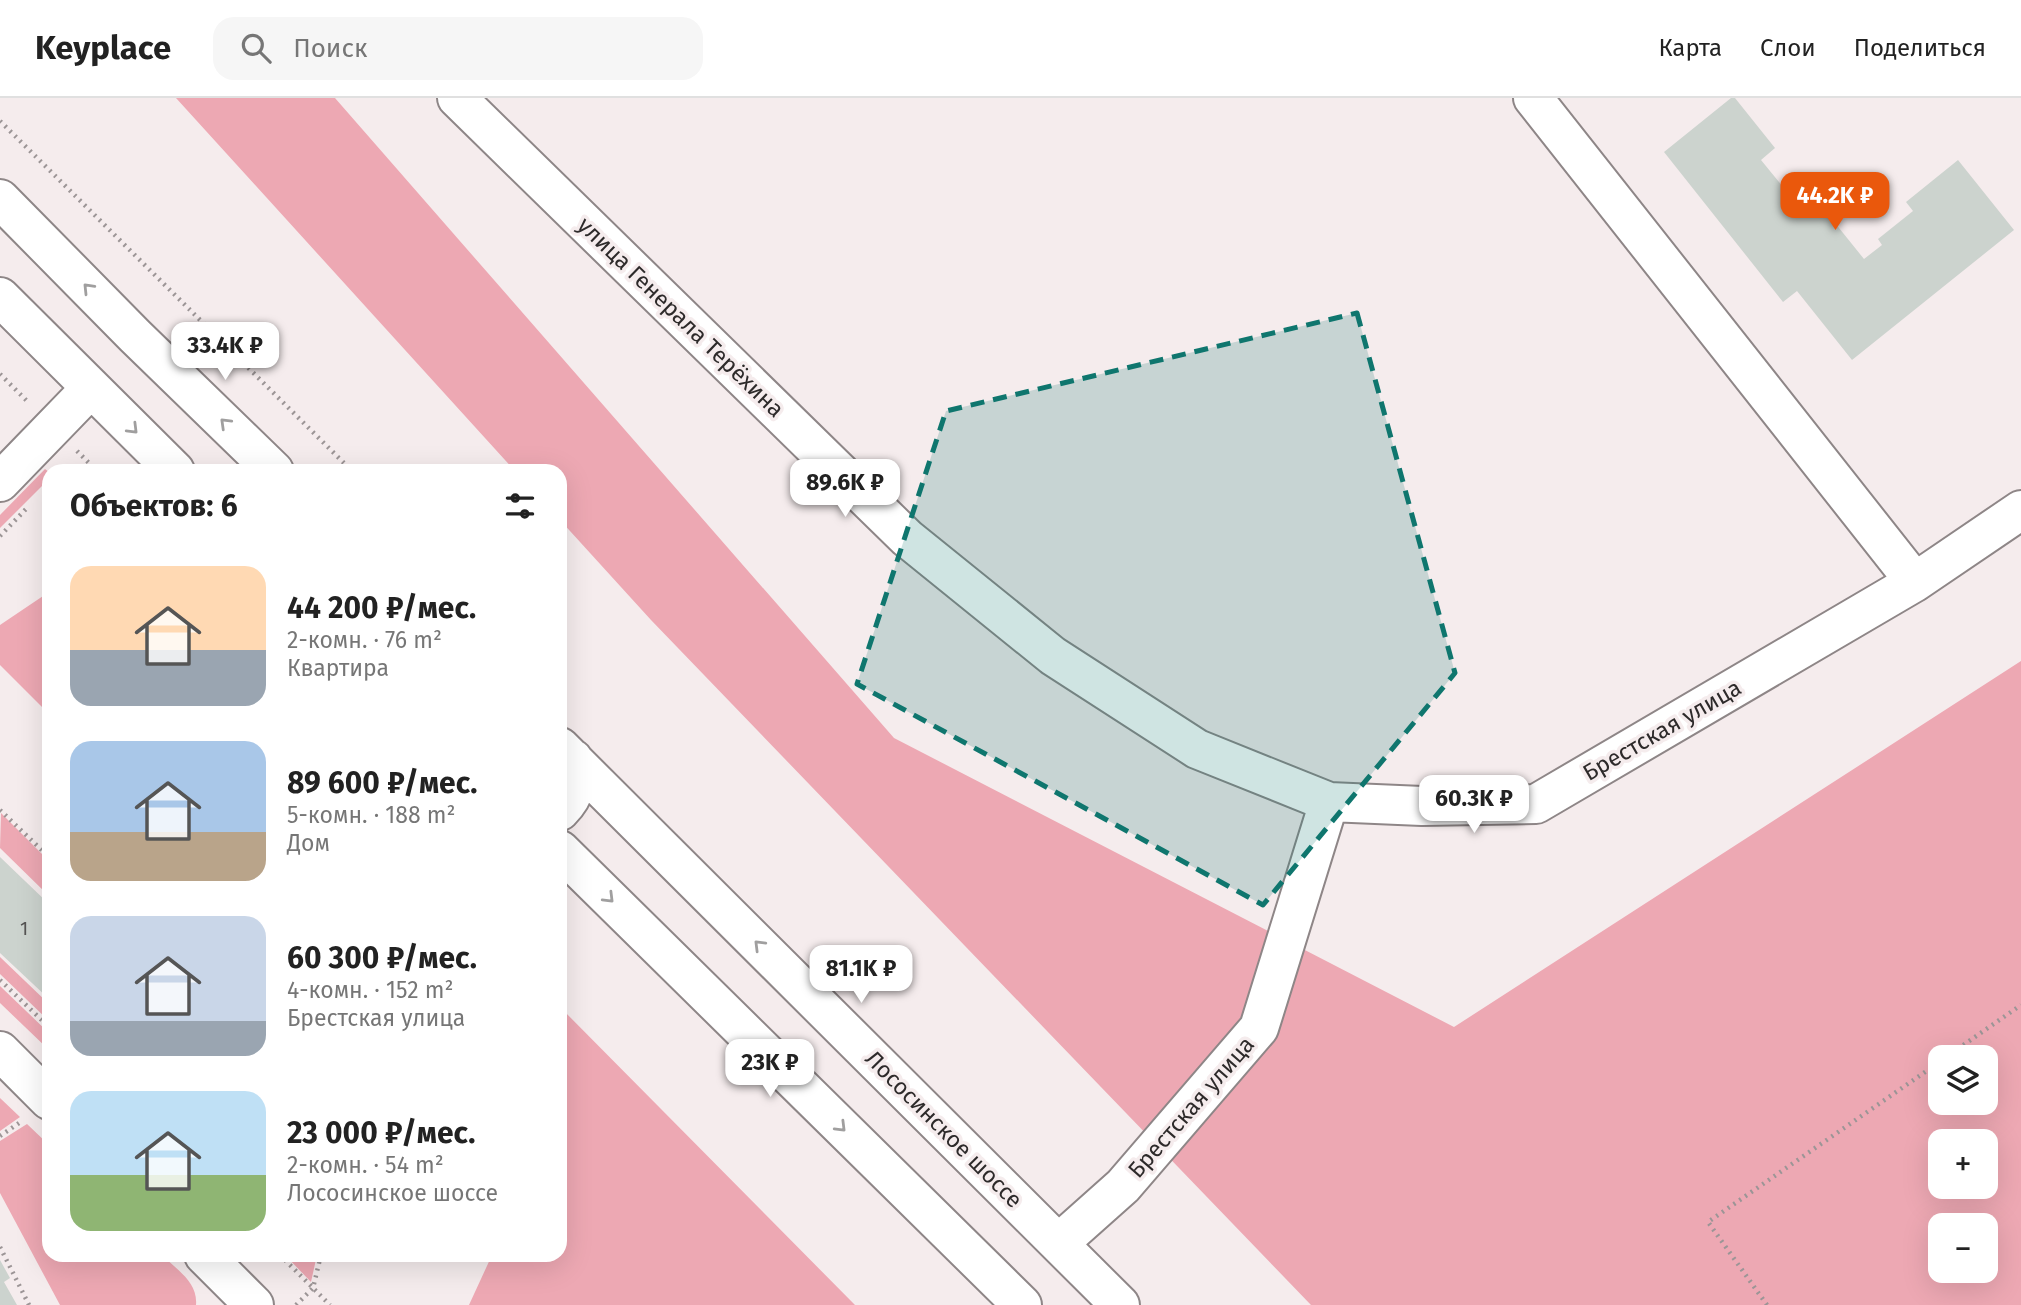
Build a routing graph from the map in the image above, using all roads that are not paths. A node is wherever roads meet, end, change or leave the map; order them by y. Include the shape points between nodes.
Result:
1 (457, 98) edge
2 (1533, 98) edge
3 (0, 198) edge
4 (0, 297) edge
5 (91, 388) junction
6 (6, 464) edge
7 (168, 464) edge
8 (267, 464) edge
9 (2021, 510) edge
10 (1915, 582) junction
11 (567, 754) edge
12 (567, 755) edge
13 (1329, 802) junction
14 (567, 804) edge
15 (567, 857) edge
16 (0, 1051) edge
17 (42, 1093) edge
18 (1059, 1243) junction
19 (209, 1262) edge
20 (234, 1298) edge
21 (1022, 1305) edge
22 (1120, 1305) edge

1 - 13 street, улица Генерала Терёхина via 918,547 1053,656 1197,749
2 - 10 street
8 -> 3 street
4 - 5 street
5 - 6 street
5 -> 7 street
9 - 10 street, Брестская улица
10 - 13 street, Брестская улица via 1536,803 1422,806
18 -> 11 street, Лососинское шоссе
12 - 14 street via 576,776
13 - 18 street, Брестская улица via 1259,1028 1123,1186
15 -> 21 street
16 - 17 street
18 - 22 street, Лососинское шоссе
19 - 20 street

